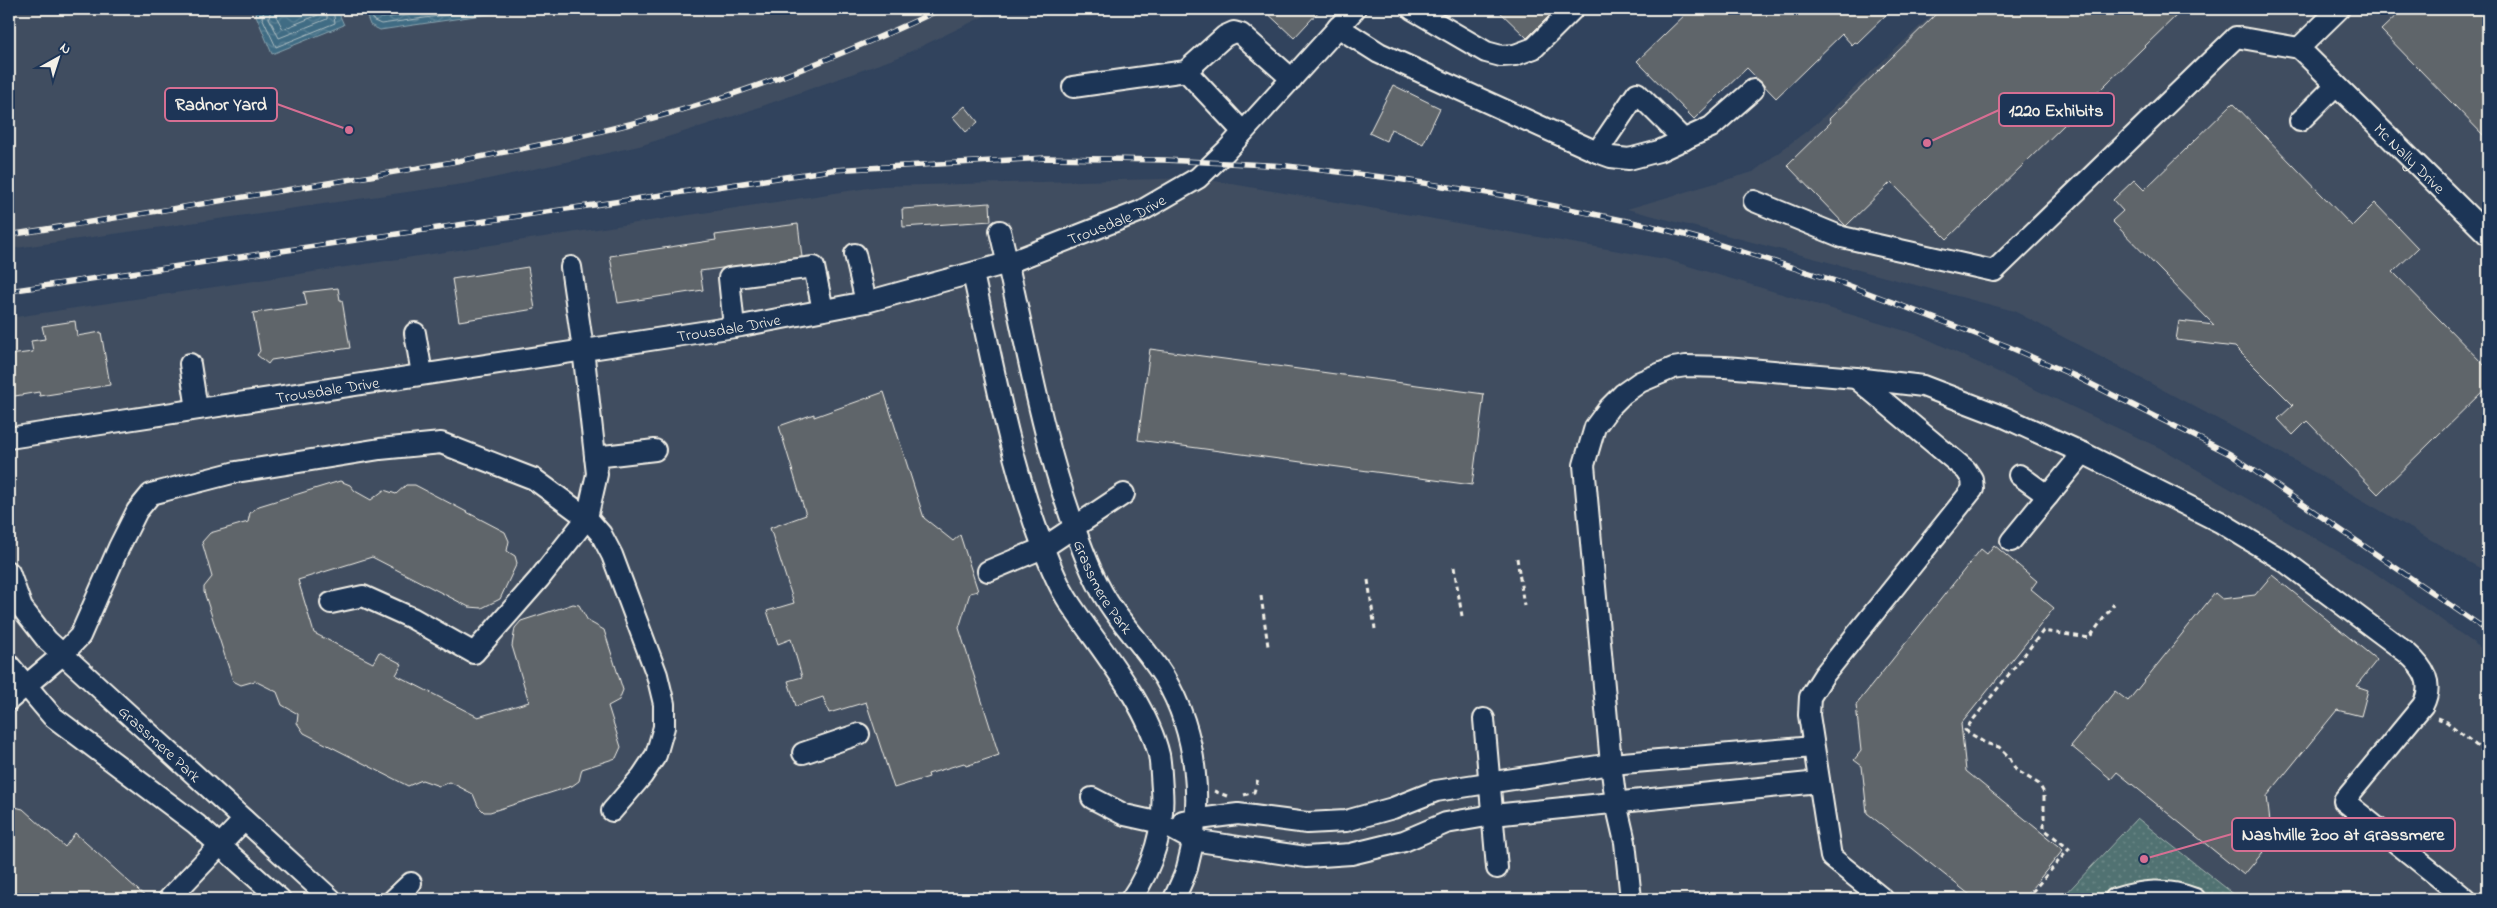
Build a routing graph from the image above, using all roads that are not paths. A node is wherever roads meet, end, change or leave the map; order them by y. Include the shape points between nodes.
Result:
1 (1355, 9) edge
2 (1412, 9) edge
3 (1573, 9) edge
4 (2339, 9) edge
5 (1338, 27) junction
6 (2299, 48) junction
7 (1186, 72) junction
8 (1292, 79) junction
9 (2333, 84) junction
10 (1073, 87) dead end
11 (1753, 90) dead end
12 (2300, 120) dead end
13 (1243, 132) junction
14 (1684, 140) junction
15 (1598, 152) junction
16 (1754, 201) dead end
17 (1000, 231) dead end
18 (2488, 235) edge
19 (855, 254) dead end
20 (1008, 263) junction
21 (571, 267) dead end
22 (973, 274) junction
23 (866, 302) junction
24 (823, 310) junction
25 (734, 327) junction
26 (415, 333) dead end
27 (583, 349) junction
28 (190, 364) dead end
29 (422, 374) junction
30 (1856, 378) junction
31 (196, 409) junction
32 (9, 438) edge
33 (655, 450) dead end
34 (2083, 453) junction
35 (594, 457) junction
36 (2019, 475) dead end
37 (1124, 494) dead end
38 (2048, 496) junction
39 (587, 518) junction
40 (1074, 527) junction
41 (2011, 541) dead end
42 (1043, 548) junction
43 (988, 571) dead end
44 (9, 572) edge
45 (331, 603) dead end
46 (62, 655) junction
47 (9, 665) edge
48 (24, 686) junction
49 (9, 700) edge
50 (1484, 718) dead end
51 (859, 734) dead end
52 (1813, 747) junction
53 (803, 753) dead end
54 (1611, 764) junction
55 (1490, 782) junction
56 (1819, 782) junction
57 (1092, 798) dead end
58 (1616, 803) junction
59 (612, 811) dead end
60 (1493, 815) junction
61 (1195, 819) junction
62 (244, 820) junction
63 (1161, 823) junction
64 (1192, 840) junction
65 (221, 846) junction
66 (1497, 868) dead end
67 (411, 883) dead end
68 (169, 899) edge
69 (280, 899) edge
70 (331, 899) edge
71 (394, 899) edge
72 (1131, 899) edge
73 (1174, 899) edge
74 (1631, 899) edge
75 (1883, 899) edge
76 (2115, 899) edge
77 (2194, 899) edge
78 (2466, 899) edge

1 - 5 street, Trousdale Drive
2 - 3 street via 1486,52 1501,56 1516,55 1534,48
4 - 6 street
5 - 8 street, Trousdale Drive
5 - 15 street via 1379,53
6 - 9 street, Mc Nally Drive
6 - 16 street via 2236,37 1994,271 1842,237
7 - 8 street via 1225,36 1234,32 1242,34
7 - 10 street
7 - 13 street
8 - 13 street, Trousdale Drive
9 - 12 street
9 - 18 street, Mc Nally Drive
11 - 14 street via 1720,121
13 - 20 street, Trousdale Drive via 1198,178 1170,195 1141,211
14 - 15 street via 1629,159
14 - 15 street via 1637,93
17 - 20 street, Grassmere Park
19 - 23 street
20 - 22 street, Trousdale Drive
20 - 40 street, Grassmere Park via 1052,452
21 - 27 street
22 - 23 street, Trousdale Drive
22 - 42 street via 1018,471
23 - 24 street, Trousdale Drive
24 - 25 street, Trousdale Drive
24 - 25 street via 814,267 728,278
25 - 27 street, Trousdale Drive
26 - 29 street
27 - 29 street, Trousdale Drive
27 - 35 street
28 - 31 street
29 - 31 street, Trousdale Drive
30 - 34 street via 1923,386 2004,417
30 - 52 street via 1966,470 1972,479 1973,490 1812,691 1808,703
30 - 54 street via 1725,367 1681,367 1649,377 1623,394 1596,427 1584,474
31 - 32 street, Trousdale Drive
33 - 35 street
34 - 38 street
34 - 78 street via 2220,522 2284,561 2424,670 2428,680 2426,697 2417,712 2344,801
35 - 39 street via 596,487
36 - 38 street
37 - 40 street
38 - 41 street
39 - 45 street via 474,653 412,618 363,596
39 - 46 street via 534,479 440,443 380,449 236,472 151,494 137,511 80,636
39 - 59 street via 601,534 612,555 657,675 664,704 664,728 656,755
40 - 42 street
40 - 61 street, Grassmere Park via 1089,568 1113,610 1148,654 1178,705 1197,783
42 - 43 street
42 - 63 street via 1068,600 1125,683 1143,716 1159,755 1163,800
44 - 46 street, Grassmere Park via 29,618
46 - 48 street
46 - 62 street, Grassmere Park
47 - 48 street
48 - 49 street
48 - 65 street via 52,716
50 - 55 street
51 - 53 street
52 - 54 street
52 - 56 street
54 - 55 street
54 - 58 street
55 - 60 street
55 - 61 street via 1436,791 1393,808 1346,821 1307,823 1238,814
56 - 58 street
56 - 75 street via 1831,857
57 - 63 street via 1125,815
58 - 60 street
58 - 74 street via 1625,842
60 - 64 street via 1446,823 1404,842 1351,854 1306,857
60 - 66 street
61 - 63 street
61 - 64 street, Grassmere Park
62 - 65 street
62 - 70 street, Grassmere Park
63 - 64 street
63 - 72 street via 1155,852
64 - 73 street, Grassmere Park
65 - 68 street
65 - 69 street
67 - 71 street
76 - 77 street via 2137,892 2161,891

